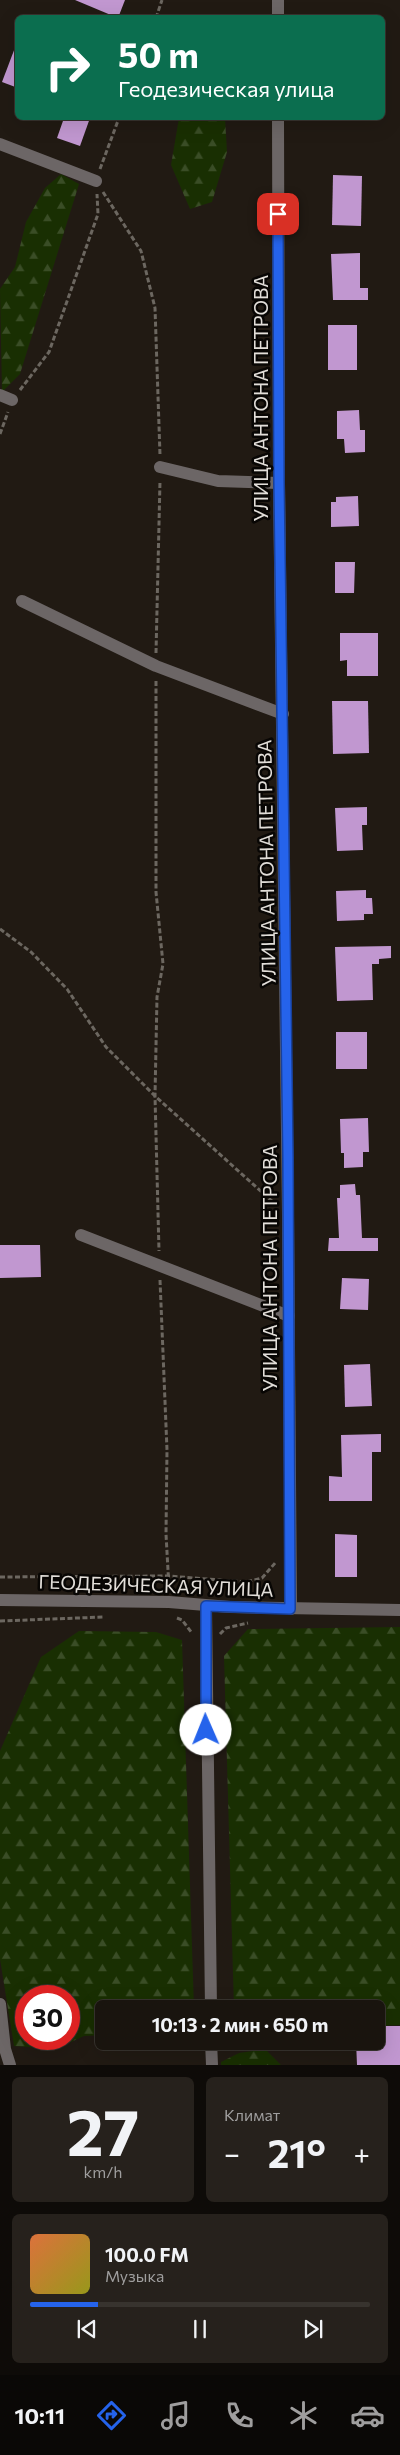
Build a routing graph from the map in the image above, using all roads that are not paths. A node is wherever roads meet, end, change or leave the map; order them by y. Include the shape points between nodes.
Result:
1 (278, 0) edge
2 (278, 15) edge
3 (278, 120) edge
4 (0, 144) edge
5 (96, 181) road end
6 (0, 395) edge
7 (12, 400) road end
8 (160, 467) road end
9 (279, 483) junction
10 (22, 601) dead end
11 (283, 714) junction
12 (81, 1235) dead end
13 (289, 1316) junction
14 (0, 1600) edge
15 (206, 1606) junction
16 (290, 1609) junction
17 (400, 1610) edge
18 (211, 2000) edge
19 (0, 2004) edge
20 (211, 2050) edge
21 (10, 2065) edge
22 (212, 2065) edge

1 - 2 street
3 - 9 street, УЛИЦА АНТОНА ПЕТРОВА
4 - 5 street
6 - 7 street
8 - 9 street via 218,481
9 - 11 street, УЛИЦА АНТОНА ПЕТРОВА
10 - 11 street via 156,666
11 - 13 street, УЛИЦА АНТОНА ПЕТРОВА
12 - 13 street
13 - 16 street, УЛИЦА АНТОНА ПЕТРОВА
14 - 15 street, ГЕОДЕЗИЧЕСКАЯ УЛИЦА via 169,1602
15 - 16 street, ГЕОДЕЗИЧЕСКАЯ УЛИЦА
15 - 18 street
16 - 17 street, ГЕОДЕЗИЧЕСКАЯ УЛИЦА
19 - 21 street
20 - 22 street

